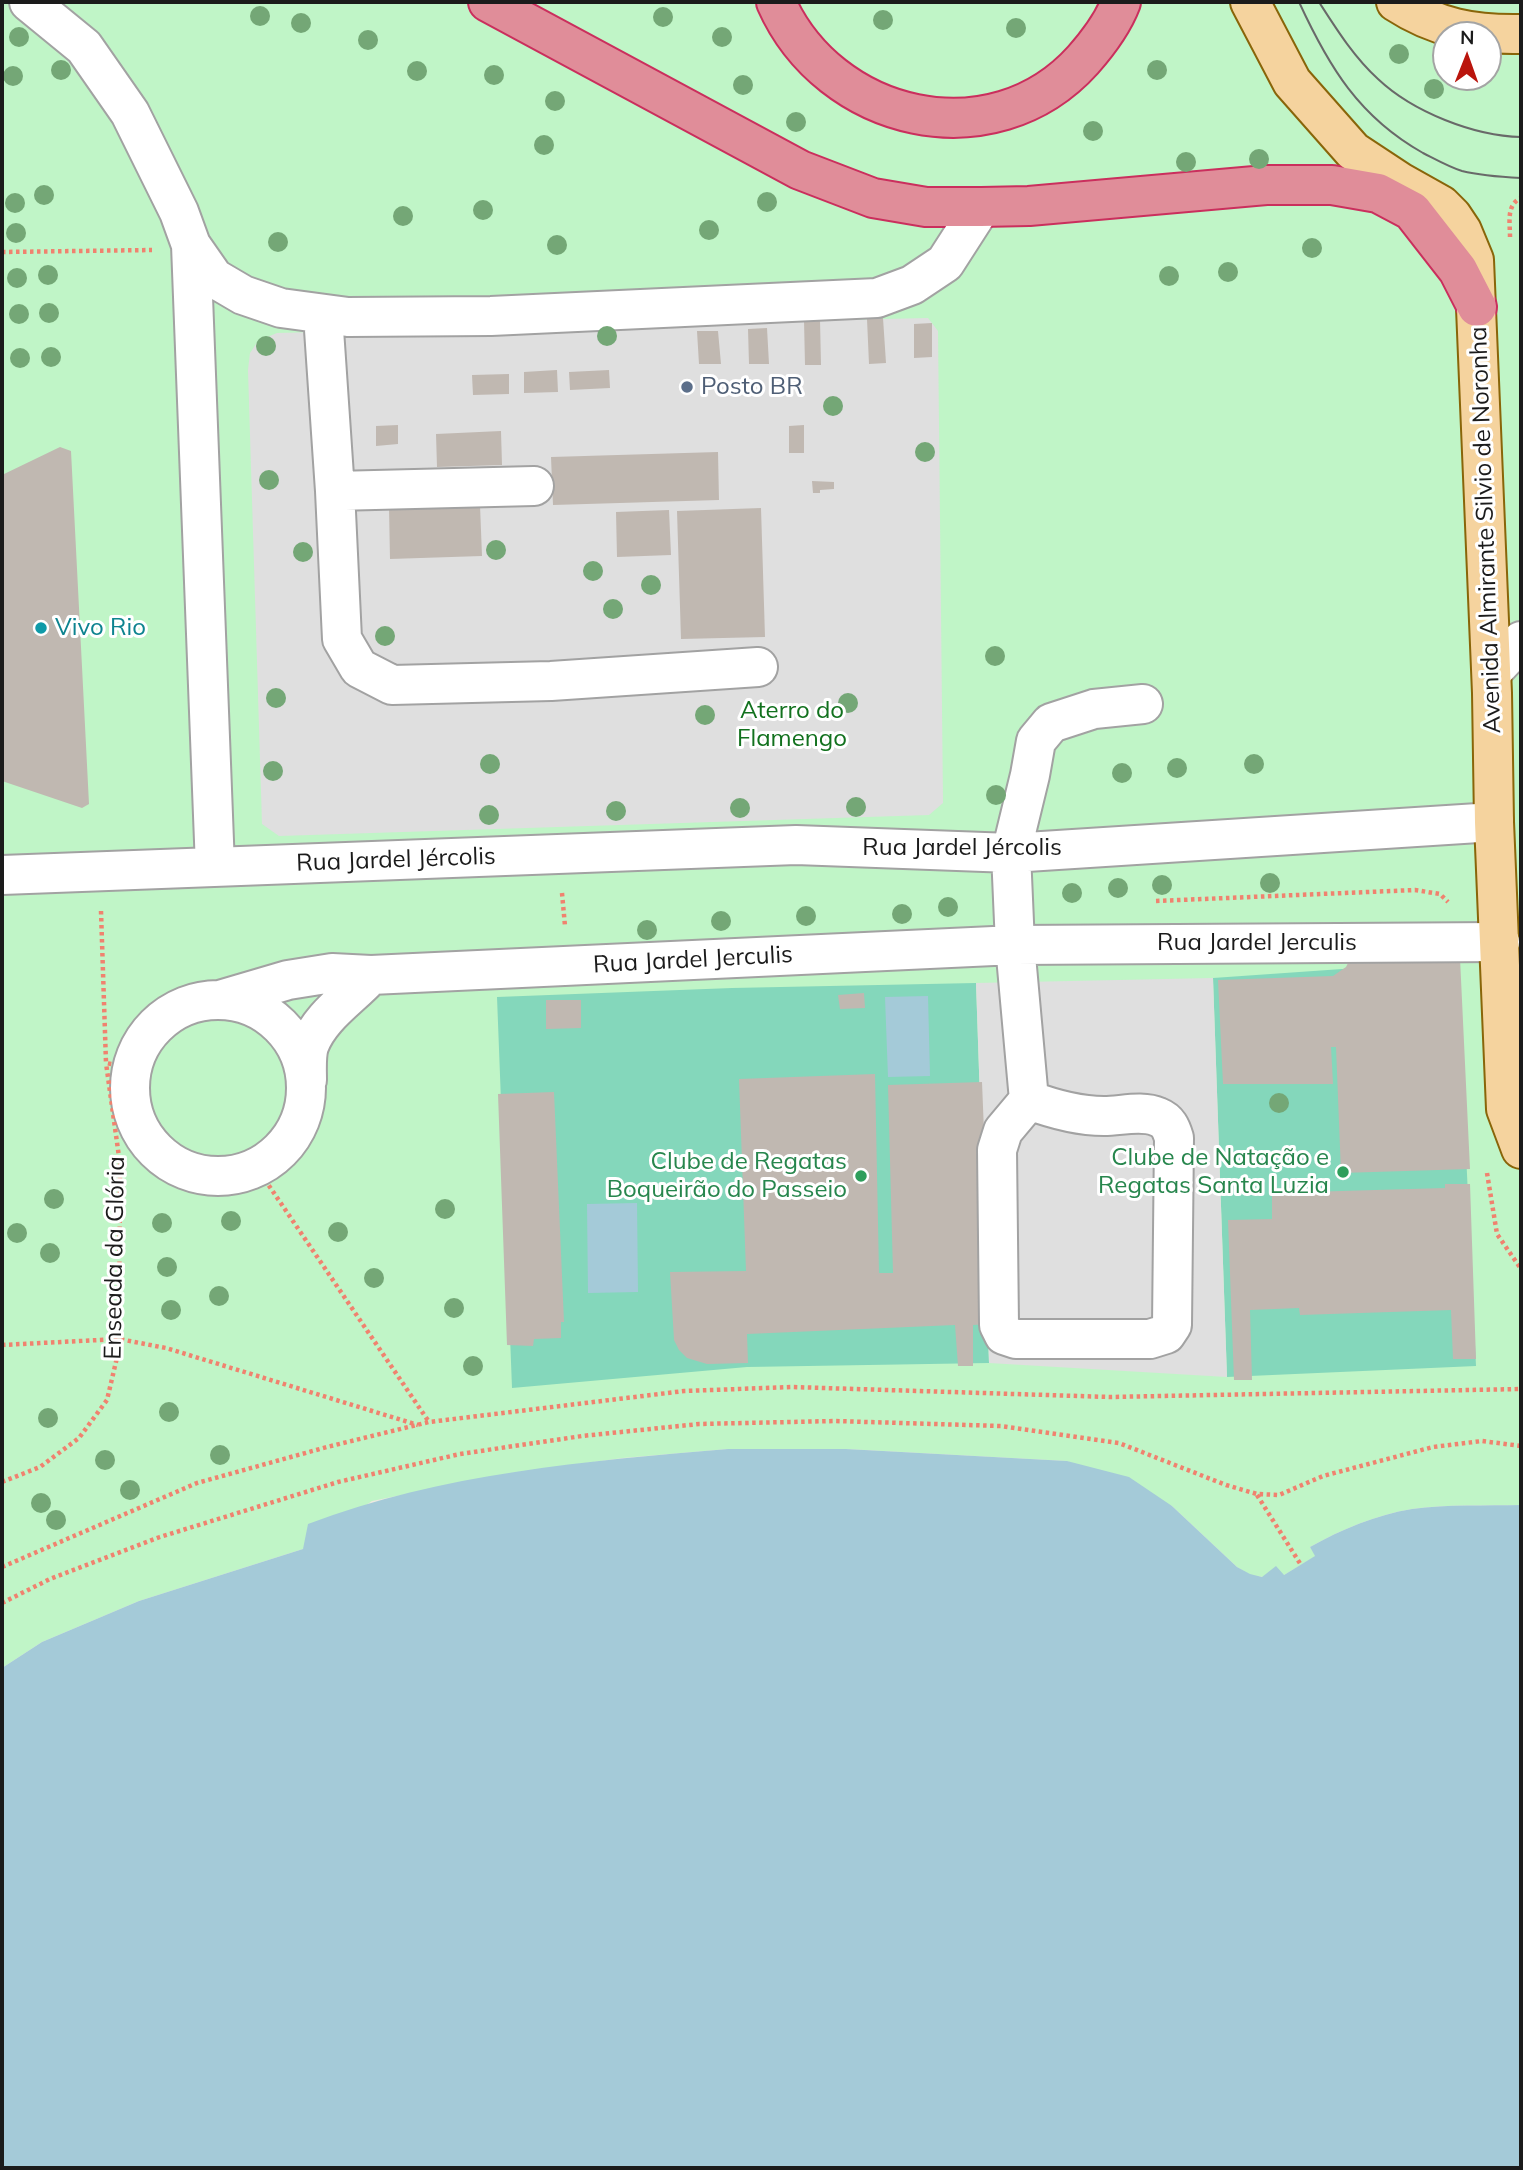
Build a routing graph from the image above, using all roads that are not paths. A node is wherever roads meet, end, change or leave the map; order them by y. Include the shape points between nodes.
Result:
1 (29, 2) edge
2 (488, 2) edge
3 (776, 2) edge
4 (1121, 2) edge
5 (1250, 2) edge
6 (1396, 2) edge
7 (1511, 31) edge
8 (981, 207) junction
9 (176, 248) junction
10 (1478, 307) junction
11 (323, 315) junction
12 (534, 486) dead end
13 (335, 491) junction
14 (1521, 641) edge
15 (758, 667) dead end
16 (1492, 671) junction
17 (1143, 704) dead end
18 (1494, 822) junction
19 (1011, 853) junction
20 (202, 867) junction
21 (2, 875) edge
22 (1500, 942) junction
23 (1014, 945) junction
24 (371, 975) junction
25 (220, 1000) junction
26 (306, 1086) junction
27 (1028, 1100) junction
28 (1521, 1149) edge

1 - 9 lane via 84,47 130,113 179,212
2 - 8 highway via 800,170 873,198 926,207
3 - 4 highway via 803,45 858,94 885,107 936,118 1001,111 1047,92 1092,50
5 - 10 main road, Avenida Almirante Silvio de Noronha via 1292,82 1353,151 1452,216 1474,260
6 - 7 main road via 1437,24 1464,32
8 - 10 highway via 1266,185 1332,185 1378,192 1412,211 1458,270
8 - 11 lane via 945,263 912,285 877,298 491,316
9 - 11 lane via 243,295
9 - 20 lane
10 - 16 main road, Avenida Almirante Silvio de Noronha
11 - 13 lane
12 - 13 lane
13 - 15 lane via 342,639 359,668 393,685 551,681
14 - 16 lane
16 - 18 main road, Avenida Almirante Silvio de Noronha
17 - 19 lane via 1094,709 1051,723 1036,741
18 - 19 lane, Rua Jardel Jércolis
18 - 22 main road, Avenida Almirante Silvio de Noronha
19 - 20 lane, Rua Jardel Jércolis via 796,845
19 - 23 lane
20 - 21 lane, Rua Jardel Jércolis
22 - 23 lane, Rua Jardel Jerculis
22 - 28 main road, Avenida Almirante Silvio de Noronha via 1506,1109
23 - 24 lane, Rua Jardel Jerculis
23 - 27 lane
24 - 25 lane, Rua Jardel Jerculis via 332,973 288,980
24 - 26 lane via 325,1018 309,1048
25 - 26 lane, Enseada da Glória via 246,1005 270,1017 289,1036 302,1060
25 - 26 lane, Enseada da Glória via 174,1012 154,1026 119,1065 136,1122 151,1147 173,1165 201,1175 229,1176 257,1168 294,1134 304,1110
27 - 27 lane via 1003,1131 997,1150 999,1325 1004,1335 1016,1339 1150,1339 1166,1334 1172,1325 1174,1138 1169,1124 1147,1114 1069,1113

